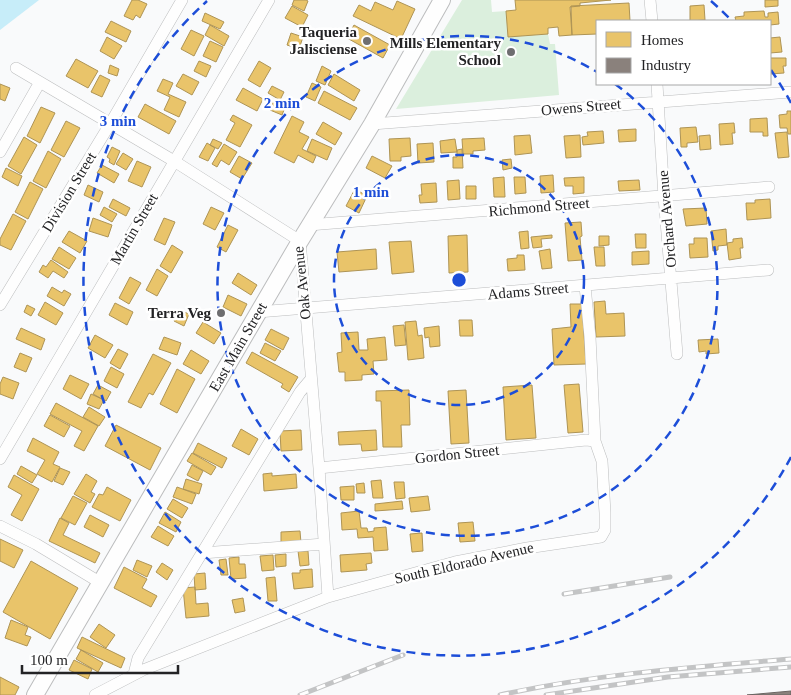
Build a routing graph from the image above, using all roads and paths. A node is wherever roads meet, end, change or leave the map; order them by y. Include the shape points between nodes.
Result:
1 (182, 0) edge
2 (269, 0) edge
3 (442, 0) edge
4 (650, 0) edge
5 (652, 20) edge
6 (16, 68) dead end
7 (40, 82) junction
8 (657, 85) edge
9 (791, 92) edge
10 (659, 101) junction
11 (110, 124) junction
12 (372, 124) junction
13 (0, 152) edge
14 (174, 161) junction
15 (769, 187) dead end
16 (664, 197) junction
17 (309, 225) junction
18 (300, 240) junction
19 (768, 270) dead end
20 (671, 279) junction
21 (585, 286) junction
22 (0, 305) edge
23 (305, 309) junction
24 (258, 312) junction
25 (677, 354) dead end
26 (311, 379) junction
27 (595, 441) junction
28 (0, 459) edge
29 (319, 468) junction
30 (0, 526) edge
31 (324, 544) junction
32 (202, 553) junction
33 (100, 583) junction
34 (328, 597) junction
35 (134, 674) junction
36 (35, 695) edge
37 (95, 695) edge

1 - 11 street, Division Street
2 - 14 street, Martin Street
3 - 12 street, East Main Street
4 - 5 street
6 - 7 street, Oak Avenue
7 - 11 street, Oak Avenue
7 - 13 street
8 - 10 street, Orchard Avenue
9 - 10 street, Owens Street
10 - 12 street, Owens Street
10 - 16 street, Orchard Avenue
11 - 14 street, Oak Avenue
11 - 22 street, Division Street
12 - 17 street, East Main Street
14 - 18 street, Oak Avenue
14 - 28 street, Martin Street
15 - 16 street, Richmond Street
16 - 17 street, Richmond Street
16 - 20 street, Orchard Avenue
17 - 18 street, East Main Street
18 - 23 street, Oak Avenue
18 - 24 street, East Main Street
19 - 20 street, Adams Street
20 - 21 street, Adams Street
20 - 25 street, Orchard Avenue
21 - 23 street, Adams Street
21 - 27 street, South Eldorado Avenue
23 - 24 street, Adams Street
23 - 26 street, Oak Avenue
24 - 33 street, East Main Street
26 - 29 street, Oak Avenue
26 - 32 street
27 - 29 street, Gordon Street
27 - 34 street, South Eldorado Avenue via 602,462 606,513 601,537 454,562
29 - 31 street, Oak Avenue
30 - 33 street
31 - 32 street
31 - 34 street, Oak Avenue
32 - 35 street via 138,658
33 - 36 street, East Main Street
34 - 35 street, South Eldorado Avenue
35 - 37 street, South Eldorado Avenue

